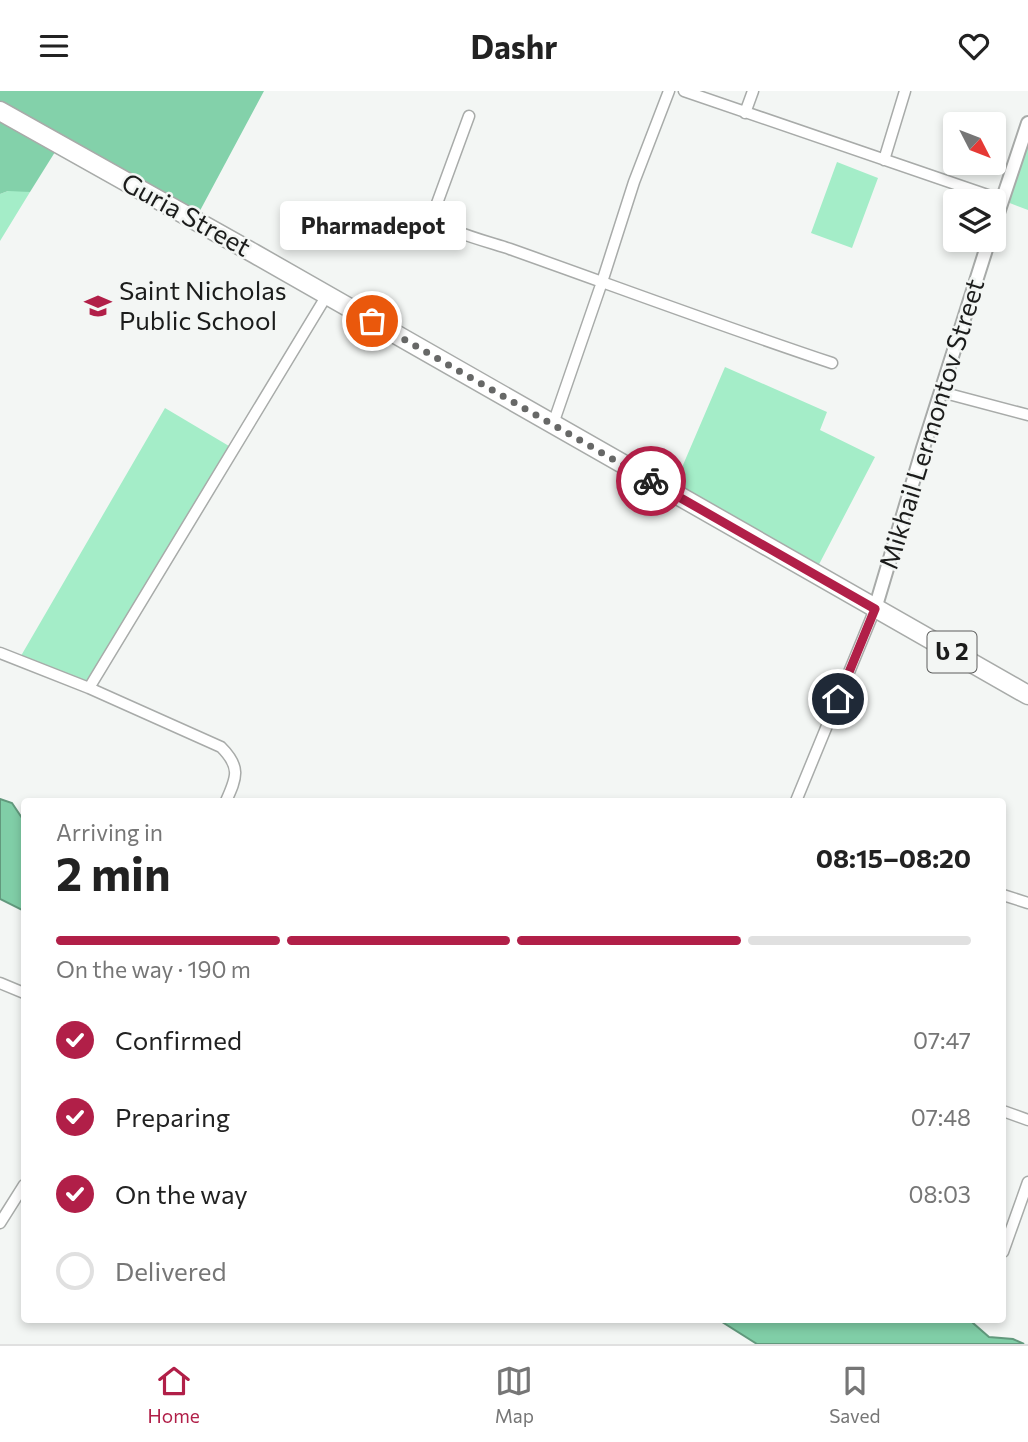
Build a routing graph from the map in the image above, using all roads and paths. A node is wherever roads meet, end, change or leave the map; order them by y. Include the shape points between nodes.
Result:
1 (669, 91) edge
2 (684, 91) edge
3 (753, 91) edge
4 (905, 91) edge
5 (0, 111) edge
6 (745, 113) junction
7 (469, 116) dead end
8 (1028, 123) edge
9 (884, 160) junction
10 (970, 189) edge
11 (1006, 189) edge
12 (985, 252) edge
13 (602, 282) junction
14 (327, 295) junction
15 (832, 363) dead end
16 (941, 392) junction
17 (1028, 415) edge
18 (553, 424) junction
19 (875, 609) junction
20 (0, 653) edge
21 (89, 688) junction
22 (1028, 695) edge
23 (228, 798) edge
24 (797, 798) edge
25 (1006, 896) edge
26 (1028, 903) edge
27 (0, 983) edge
28 (21, 992) edge
29 (1006, 1112) edge
30 (1028, 1120) edge
31 (1028, 1182) edge
32 (21, 1190) edge
33 (0, 1223) edge
34 (1006, 1244) edge

1 - 13 street
2 - 6 street
3 - 6 street
4 - 9 street
5 - 14 highway, Guria Street / ს 2
6 - 9 street
7 - 13 street via 434,221
8 - 11 street
9 - 10 street
12 - 16 street, Mikhail Lermontov Street
13 - 15 street
13 - 18 street
14 - 18 highway, Guria Street / ს 2
14 - 21 street
16 - 17 street
16 - 19 street, Mikhail Lermontov Street
18 - 19 highway, Guria Street / ს 2
19 - 22 highway, Guria Street / ს 2
19 - 24 street, Mikhail Lermontov Street
20 - 21 street
21 - 23 street via 221,747 236,768
25 - 26 street
27 - 28 street
29 - 30 street
31 - 34 street
32 - 33 street

